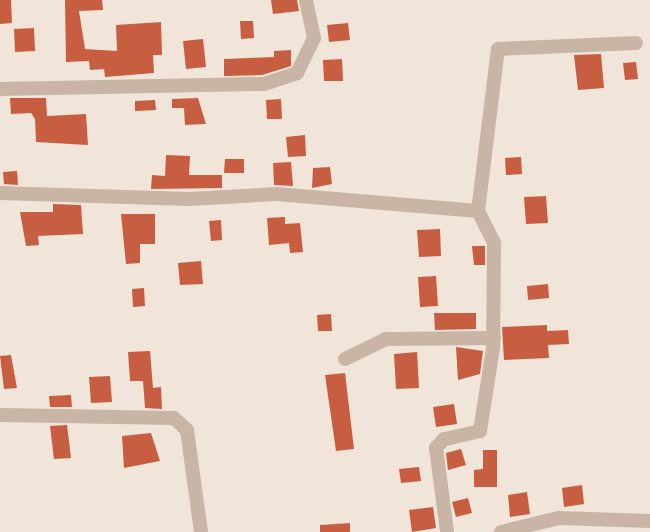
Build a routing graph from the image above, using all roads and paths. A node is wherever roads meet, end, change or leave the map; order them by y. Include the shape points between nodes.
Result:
1 (306, 0) edge
2 (636, 43) dead end
3 (0, 89) edge
4 (0, 193) edge
5 (478, 211) junction
6 (494, 338) junction
7 (345, 359) dead end
8 (0, 415) edge
9 (559, 518) junction
10 (650, 521) edge
11 (201, 532) edge
12 (447, 532) edge
13 (501, 532) edge
14 (562, 532) edge

1 - 3 street via 314,38 297,73 264,84
2 - 5 street via 498,50
4 - 5 street via 189,199 276,194
5 - 6 street via 494,243
6 - 7 street via 386,339
6 - 12 street via 480,431 444,440 436,447
8 - 11 street via 174,418 187,430
9 - 10 street
9 - 13 street
9 - 14 street

